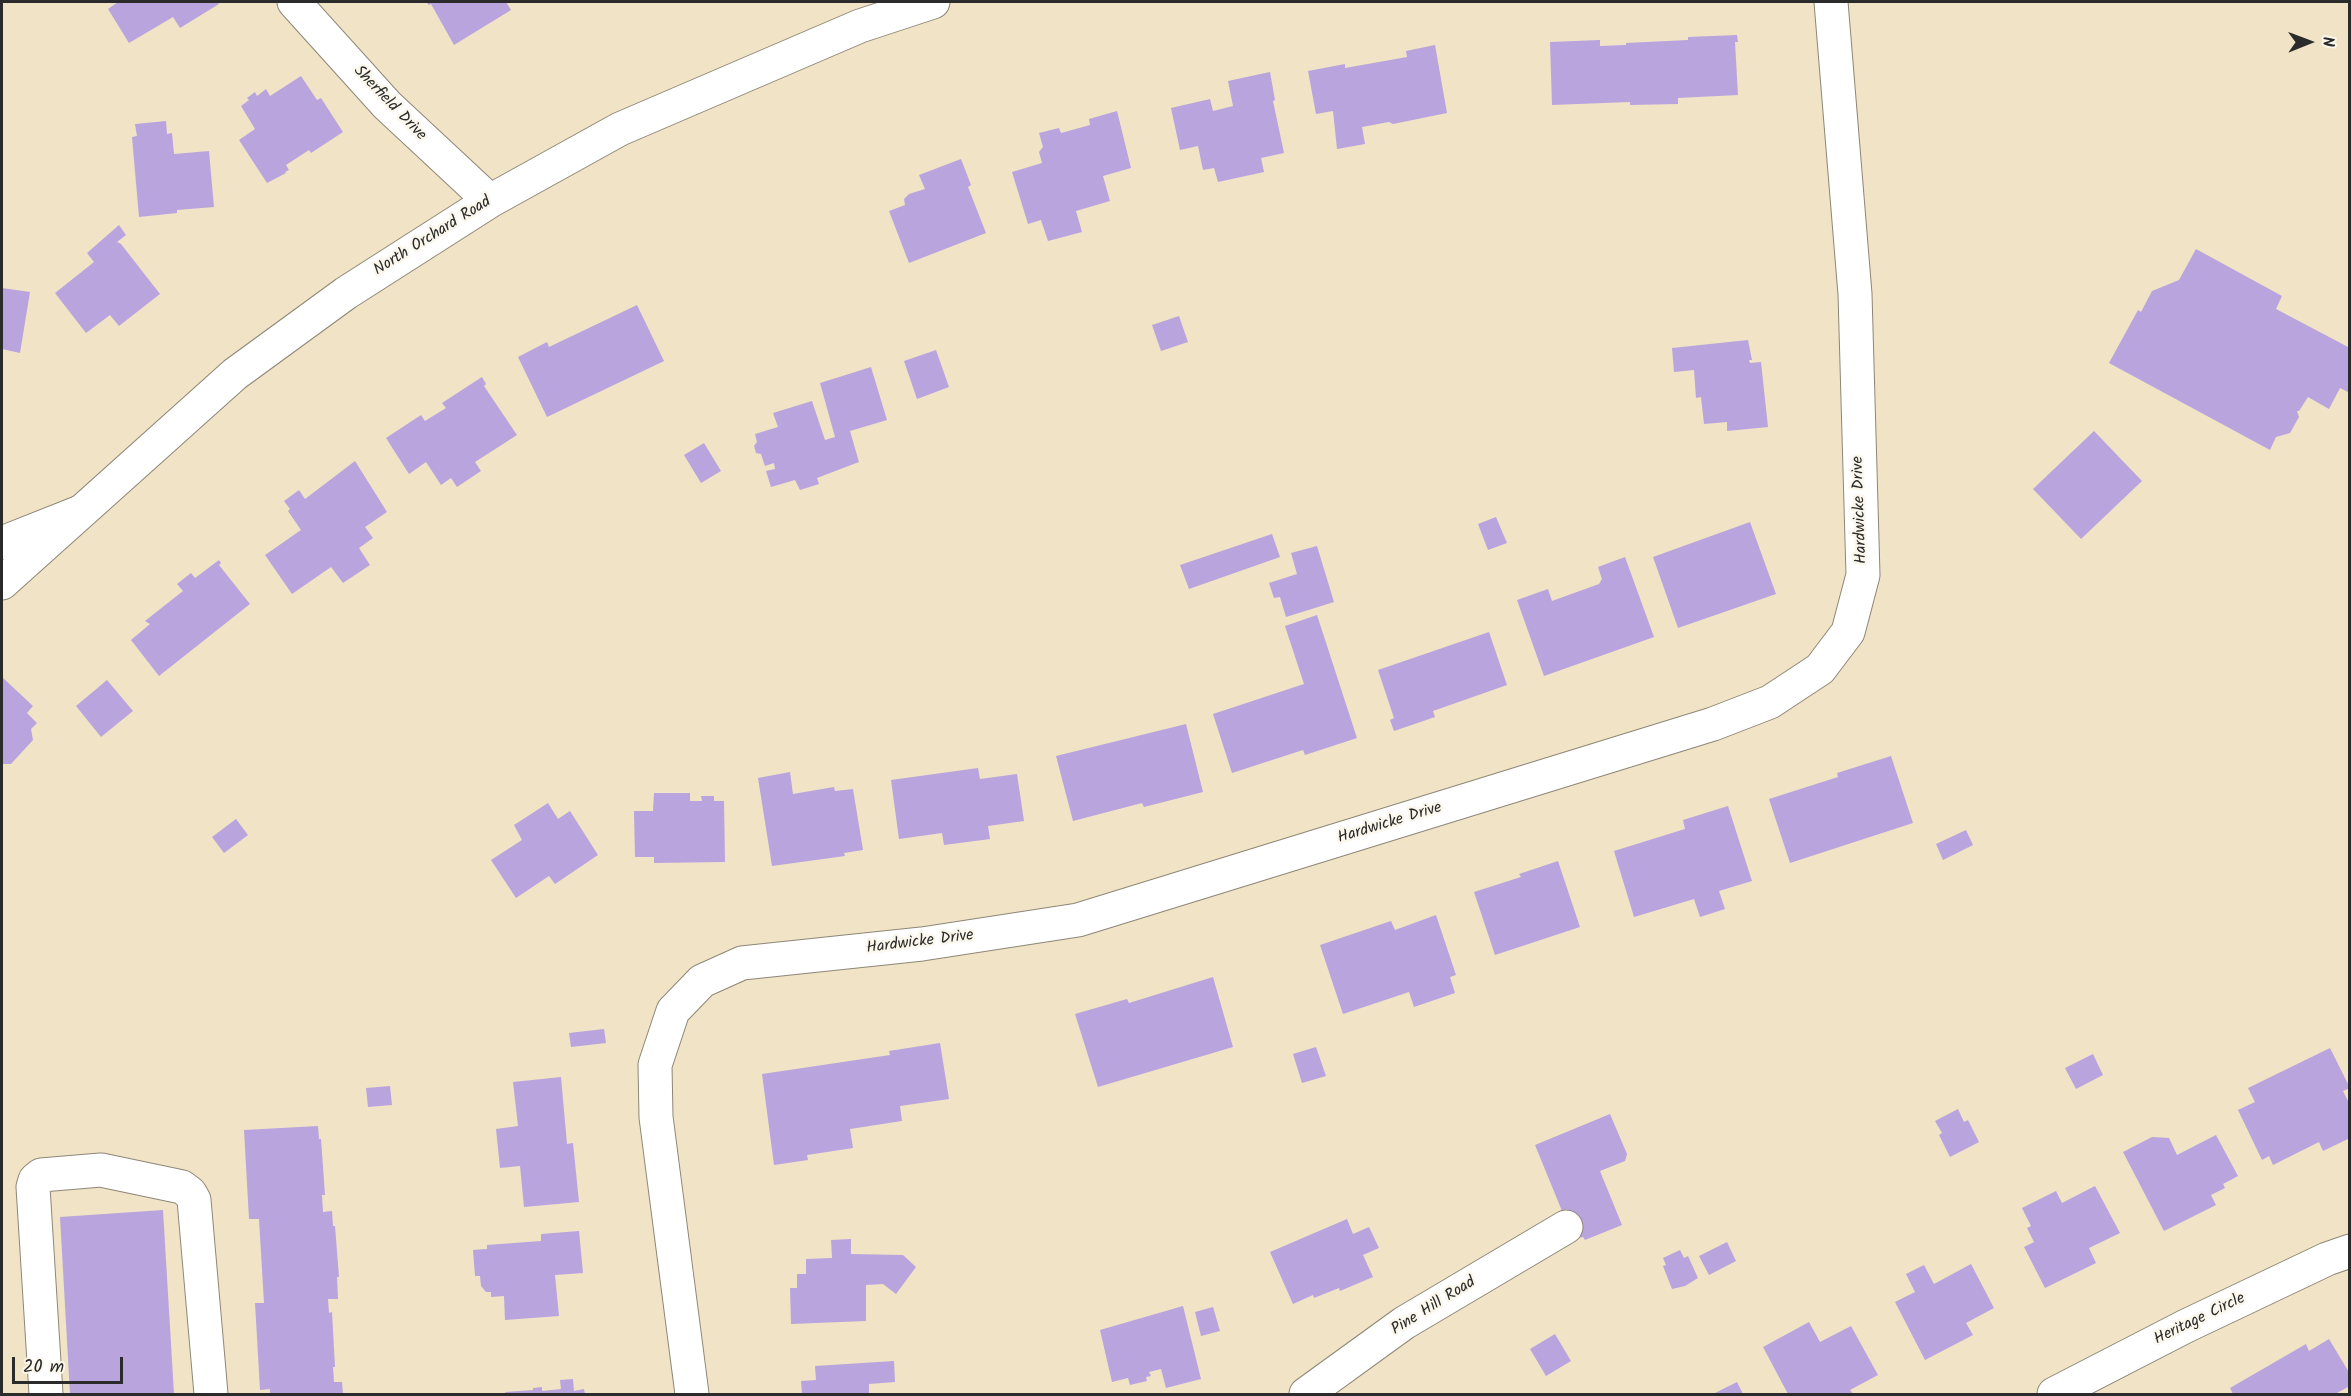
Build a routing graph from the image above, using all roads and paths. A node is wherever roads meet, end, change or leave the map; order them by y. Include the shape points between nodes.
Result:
1 (294, 2) edge
2 (933, 2) edge
3 (1831, 2) edge
4 (490, 201) junction
5 (80, 513) junction
6 (2, 543) edge
7 (2, 583) edge
8 (1566, 1227) dead end
9 (2349, 1251) edge
10 (46, 1395) edge
11 (211, 1395) edge
12 (692, 1395) edge
13 (1306, 1395) edge
14 (2054, 1395) edge

1 - 4 street, Sherfield Drive via 387,105
2 - 4 street, North Orchard Road via 860,26 620,129
3 - 12 street, Hardwicke Drive via 1855,294 1863,575 1848,632 1820,669 1770,702 1713,724 1077,920 922,944 742,963 702,981 673,1011 655,1065 656,1117
4 - 5 street, North Orchard Road via 346,293 235,374
5 - 6 street
5 - 7 street, North Orchard Road
8 - 13 street, Pine Hill Road via 1404,1323
9 - 14 street, Heritage Circle via 2186,1326
10 - 11 street via 33,1187 41,1175 101,1170 182,1187 194,1200

